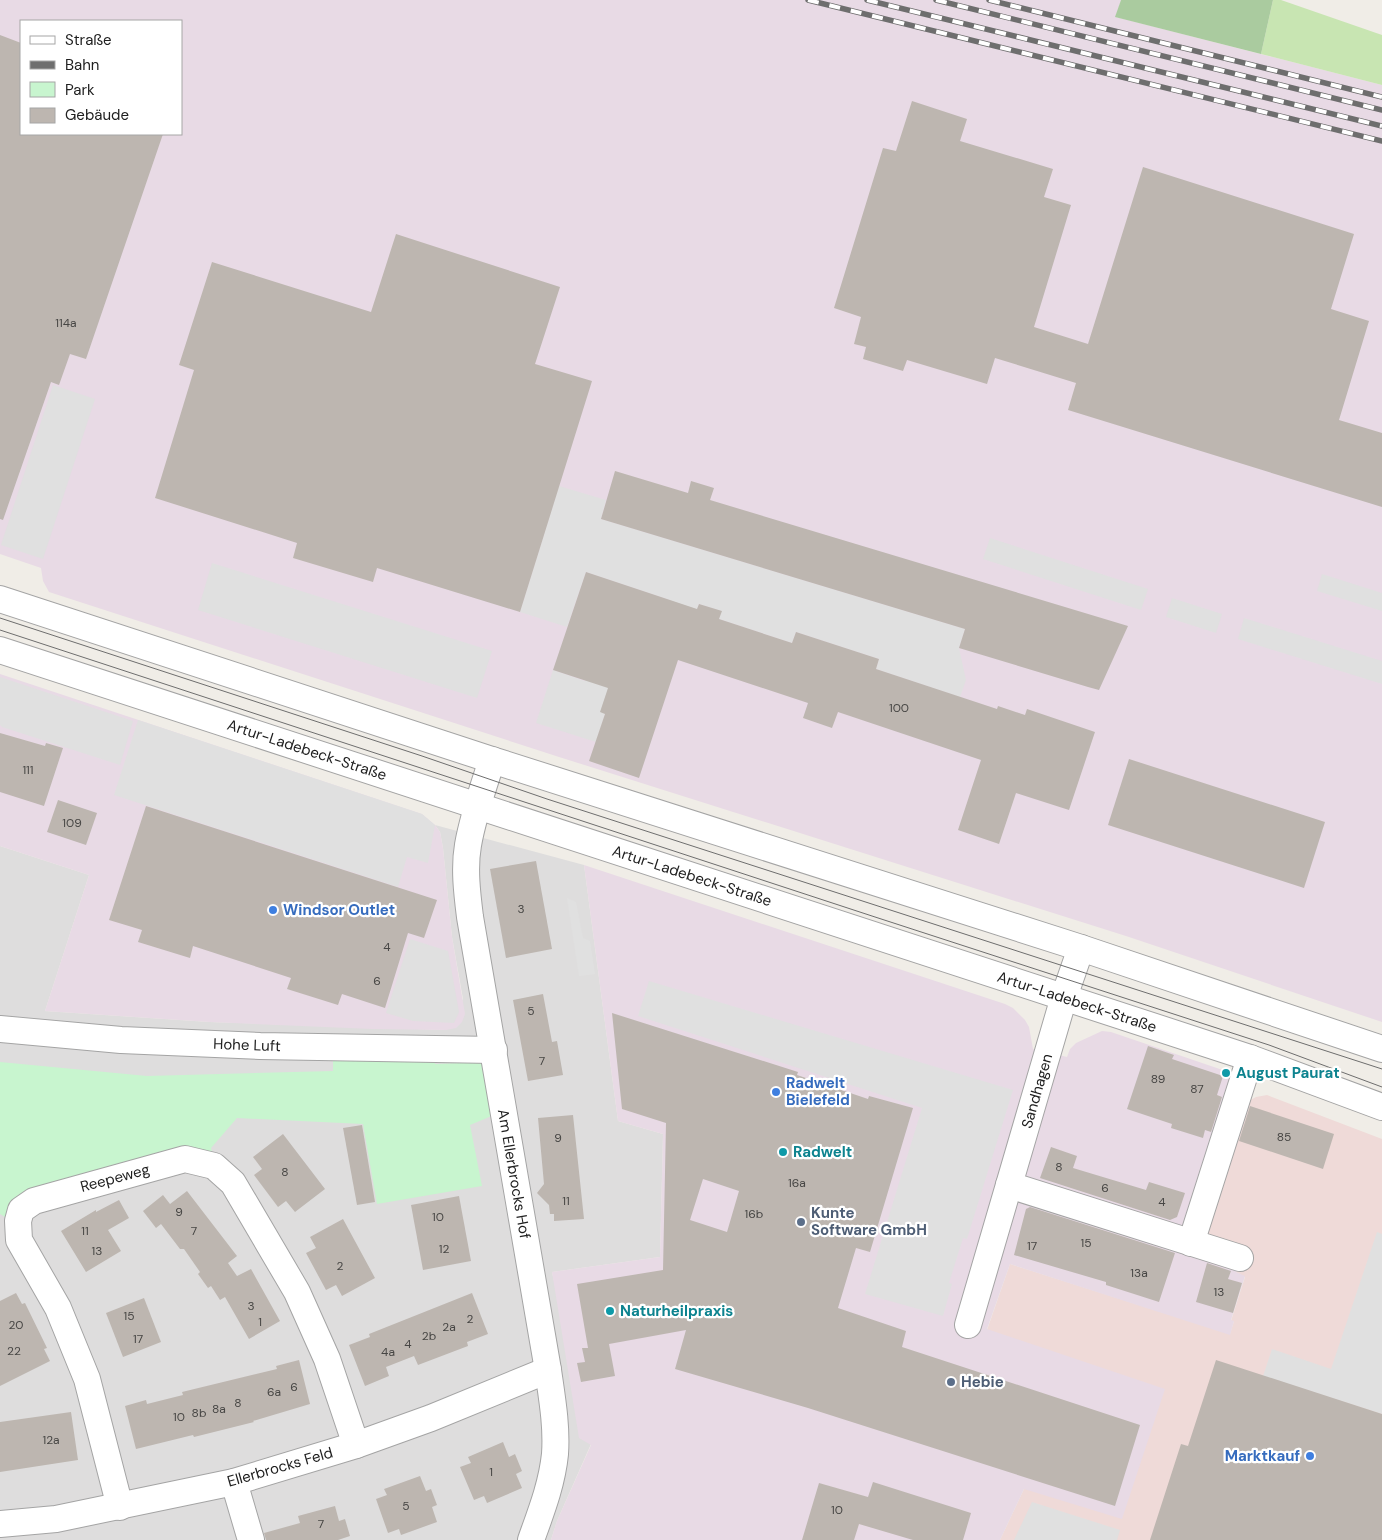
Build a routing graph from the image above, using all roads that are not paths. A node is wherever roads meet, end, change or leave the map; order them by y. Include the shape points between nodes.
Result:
1 (0, 599) edge
2 (0, 650) edge
3 (492, 760) junction
4 (477, 806) junction
5 (1080, 948) junction
6 (1064, 998) junction
7 (0, 1029) edge
8 (1382, 1049) edge
9 (494, 1050) junction
10 (1250, 1058) junction
11 (1382, 1107) edge
12 (1009, 1185) junction
13 (1191, 1243) junction
14 (1240, 1258) dead end
15 (968, 1325) dead end
16 (548, 1370) junction
17 (356, 1445) junction
18 (234, 1482) junction
19 (120, 1507) junction
20 (0, 1524) edge
21 (58, 1530) edge
22 (251, 1540) edge
23 (531, 1540) edge

1 - 3 street
2 - 4 street, Artur-Ladebeck-Straße
3 - 4 street, Am Ellerbrocks Hof
3 - 5 street
4 - 6 street, Artur-Ladebeck-Straße
4 - 9 street, Am Ellerbrocks Hof via 468,846 466,882
5 - 6 street, Sandhagen
5 - 8 street
6 - 10 street, Artur-Ladebeck-Straße
6 - 12 street, Sandhagen
7 - 9 street, Hohe Luft via 121,1040 260,1046
9 - 16 street, Am Ellerbrocks Hof
10 - 11 street, Artur-Ladebeck-Straße
10 - 13 street
12 - 13 street
12 - 15 street, Sandhagen
13 - 14 street
16 - 17 street, Ellerbrocks Feld
16 - 23 street, Am Ellerbrocks Hof via 555,1454 548,1493
17 - 18 street, Ellerbrocks Feld
17 - 19 street, Reepeweg via 327,1359 297,1292 250,1209 233,1183 214,1166 185,1159 34,1200 21,1210 18,1220 19,1240 58,1308 86,1379
18 - 19 street, Ellerbrocks Feld
18 - 22 street
19 - 21 street, Ellerbrocks Feld
20 - 21 street, Ellerbrocks Feld

